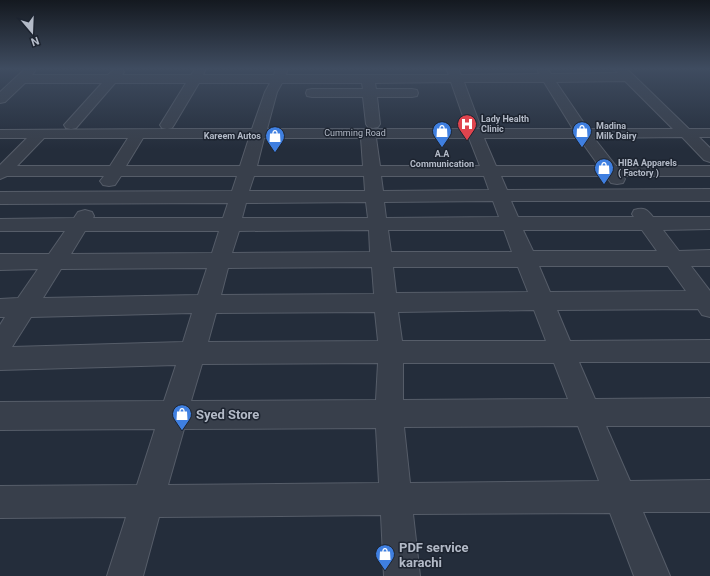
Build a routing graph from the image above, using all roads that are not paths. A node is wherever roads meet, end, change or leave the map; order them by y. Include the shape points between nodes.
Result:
1 (369, 94) edge
2 (98, 95) edge
3 (185, 95) edge
4 (270, 95) edge
5 (461, 95) edge
6 (559, 95) edge
7 (646, 95) edge
8 (0, 125) edge
9 (71, 125) junction
10 (167, 125) junction
11 (710, 125) edge
12 (371, 128) junction
13 (474, 129) junction
14 (581, 129) junction
15 (681, 129) junction
16 (259, 130) junction
17 (710, 133) edge
18 (0, 134) edge
19 (40, 134) junction
20 (138, 134) junction
21 (710, 157) edge
22 (490, 170) junction
23 (610, 170) junction
24 (710, 170) edge
25 (115, 171) junction
26 (246, 171) junction
27 (372, 171) junction
28 (1, 172) edge
29 (628, 195) junction
30 (710, 195) edge
31 (374, 196) junction
32 (500, 196) junction
33 (238, 197) junction
34 (0, 198) edge
35 (97, 198) junction
36 (648, 223) junction
37 (710, 223) edge
38 (79, 224) junction
39 (230, 224) junction
40 (378, 224) junction
41 (511, 224) junction
42 (0, 225) edge
43 (673, 258) junction
44 (710, 258) edge
45 (525, 259) junction
46 (219, 260) junction
47 (382, 260) junction
48 (55, 261) junction
49 (0, 262) edge
50 (542, 302) junction
51 (386, 303) junction
52 (708, 303) edge
53 (206, 304) junction
54 (25, 307) junction
55 (0, 308) edge
56 (0, 345) edge
57 (562, 351) junction
58 (710, 351) edge
59 (391, 352) junction
60 (192, 353) junction
61 (0, 359) edge
62 (710, 412) edge
63 (586, 413) junction
64 (389, 414) junction
65 (0, 416) edge
66 (173, 416) junction
67 (620, 496) junction
68 (710, 496) edge
69 (395, 498) junction
70 (148, 500) junction
71 (0, 502) edge
72 (125, 576) edge
73 (402, 576) edge
74 (652, 576) edge

1 - 12 street
2 - 9 street
3 - 10 street
4 - 16 street
5 - 13 street
6 - 14 street
7 - 15 street
8 - 9 street, Cumming Road
9 - 10 street, Cumming Road
10 - 16 street, Cumming Road
11 - 15 street, Cumming Road
12 - 13 street, Cumming Road
12 - 16 street, Cumming Road
12 - 27 street
13 - 14 street, Cumming Road
13 - 22 street
14 - 15 street, Cumming Road
14 - 23 street
15 - 17 street, Cumming Road
15 - 21 street
16 - 20 street, Cumming Road
16 - 26 street
18 - 19 street, Cumming Road
19 - 20 street, Cumming Road
19 - 28 street
20 - 25 street
22 - 23 street
22 - 27 street
22 - 32 street
23 - 24 street
23 - 29 street
25 - 26 street
25 - 28 street
25 - 35 street
26 - 27 street
26 - 33 street
27 - 31 street
29 - 30 street
29 - 32 street
29 - 36 street
31 - 32 street
31 - 33 street
31 - 40 street
32 - 41 street
33 - 35 street
33 - 39 street
34 - 35 street
35 - 38 street
36 - 37 street
36 - 41 street
36 - 43 street
38 - 39 street
38 - 42 street
38 - 48 street
39 - 40 street
39 - 46 street
40 - 41 street
40 - 47 street
41 - 45 street
43 - 44 street
43 - 45 street
43 - 52 street
45 - 47 street
45 - 50 street
46 - 47 street
46 - 48 street
46 - 53 street
47 - 51 street
48 - 49 street
48 - 54 street
50 - 51 street
50 - 52 street
50 - 57 street
51 - 53 street
51 - 59 street
53 - 54 street
53 - 60 street
54 - 55 street
54 - 56 street
57 - 58 street
57 - 59 street
57 - 63 street
59 - 60 street
59 - 64 street
60 - 61 street
60 - 66 street
62 - 63 street
63 - 64 street
63 - 67 street
64 - 66 street
64 - 69 street
65 - 66 street
66 - 70 street
67 - 68 street
67 - 69 street
67 - 74 street
69 - 70 street
69 - 73 street
70 - 71 street
70 - 72 street

